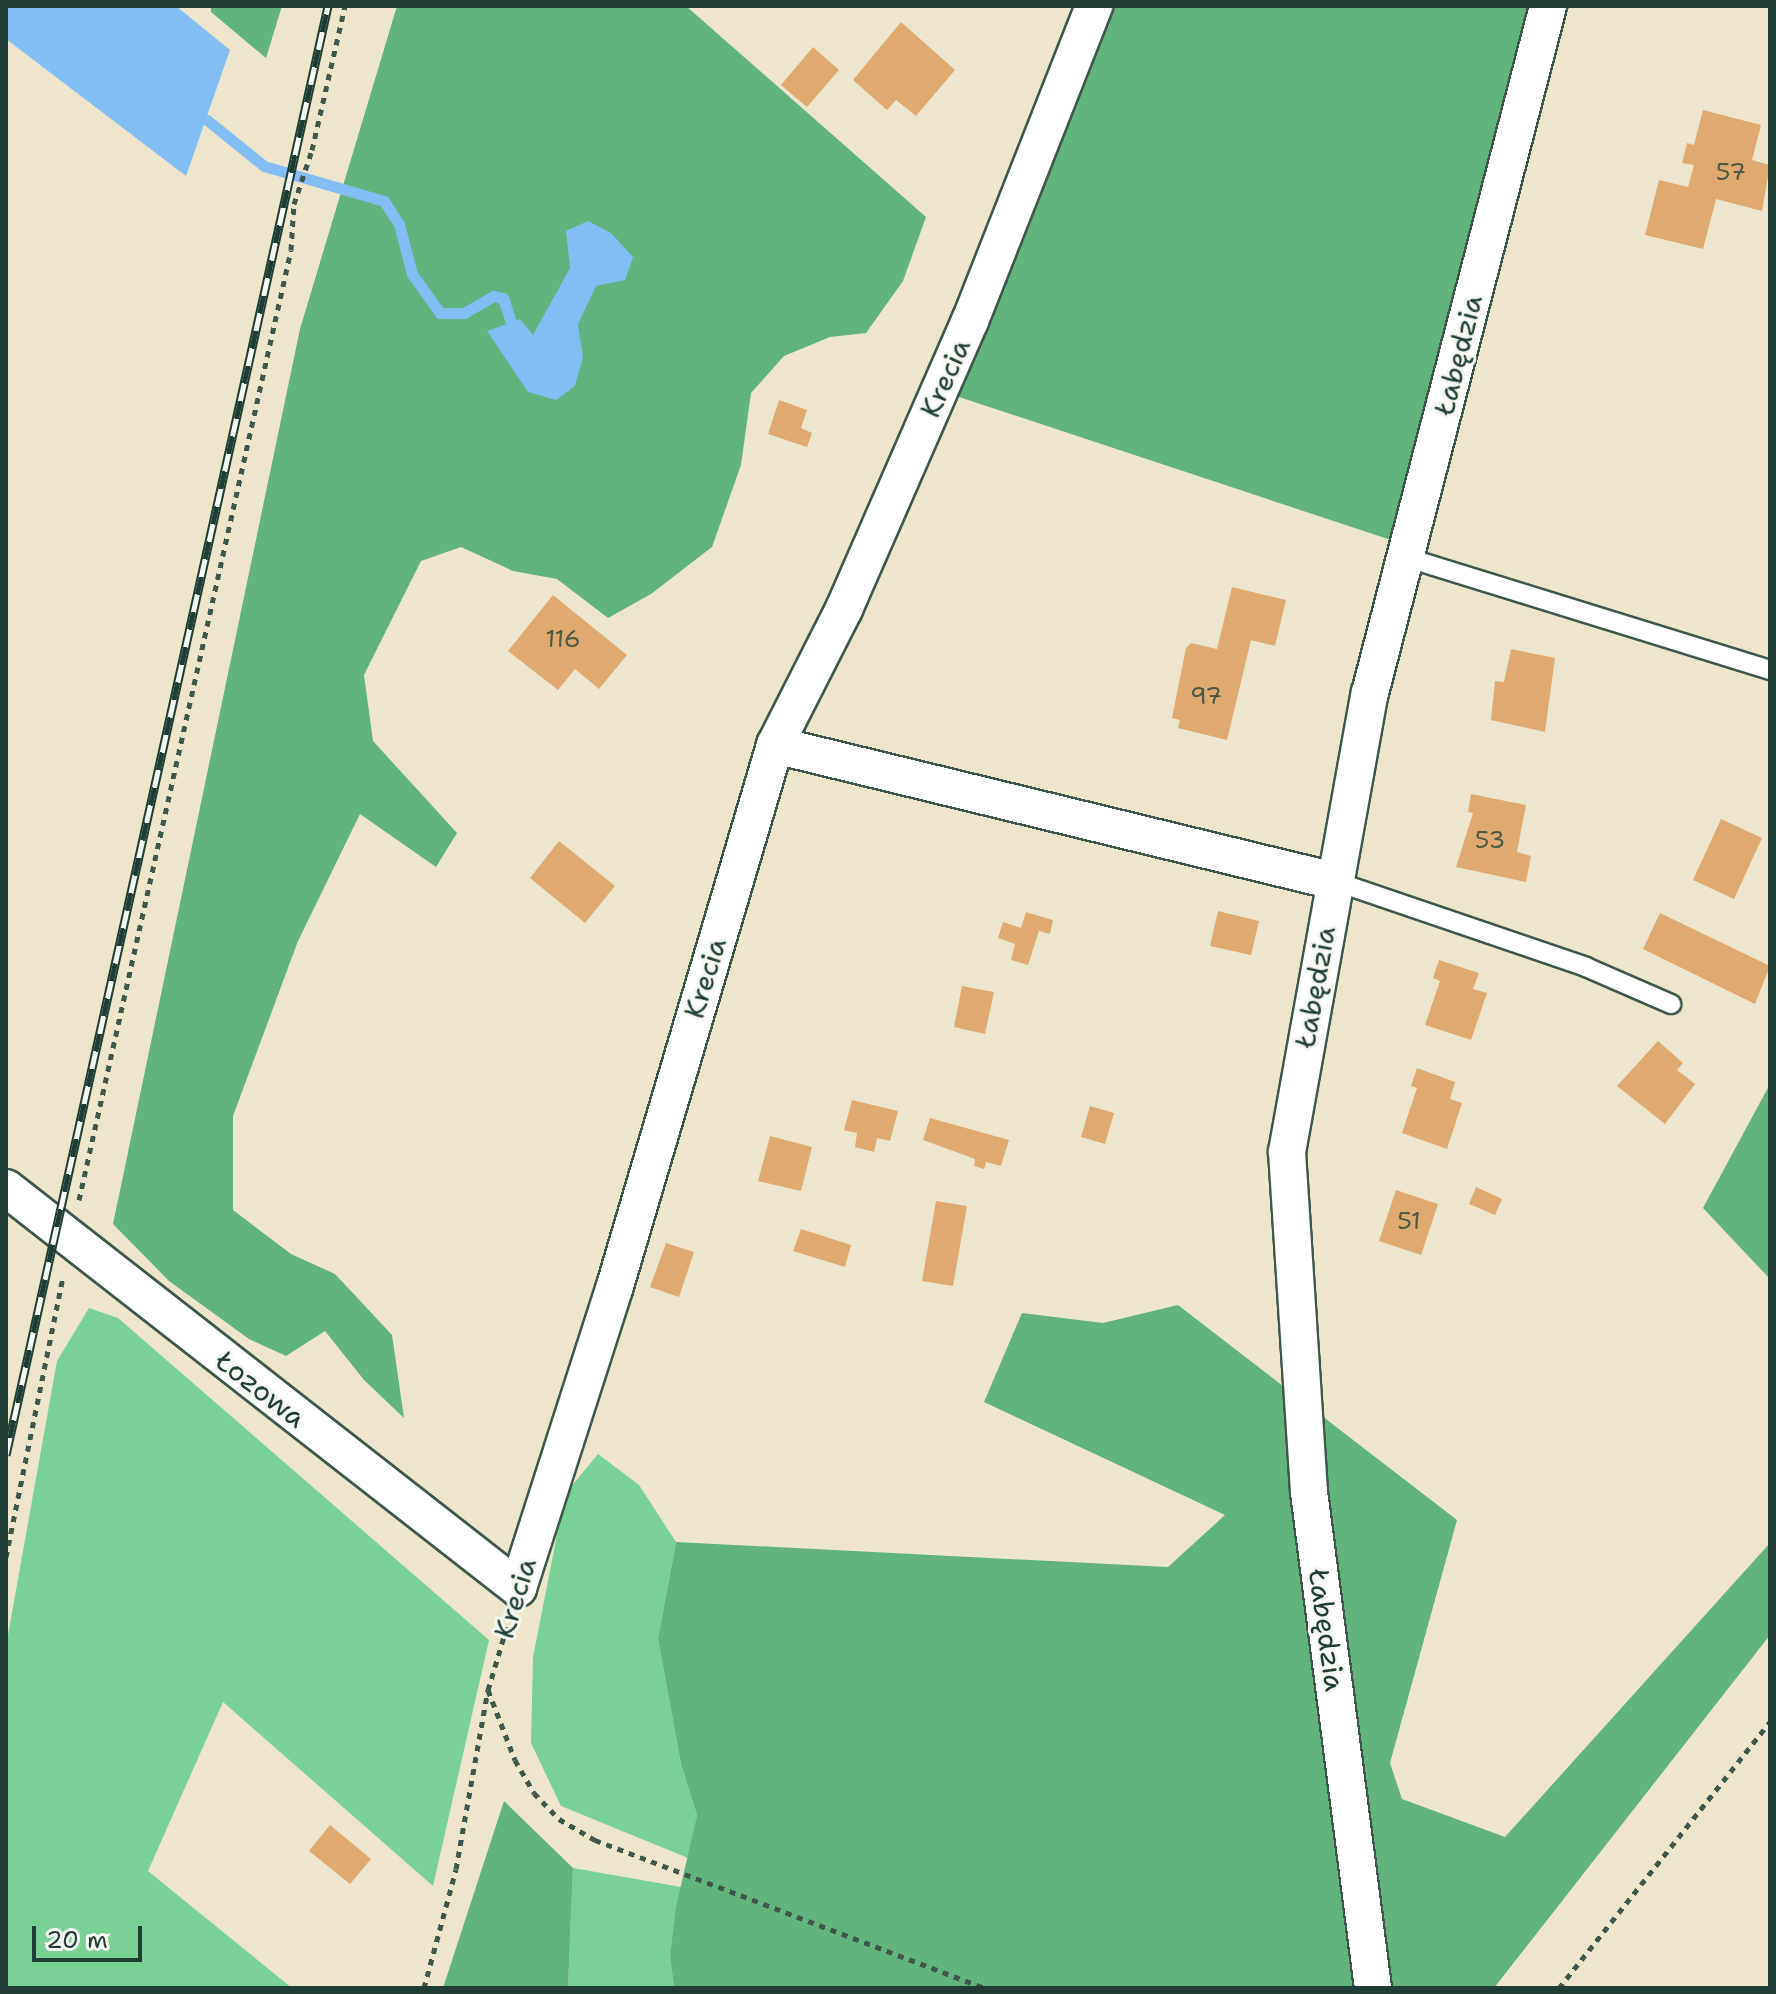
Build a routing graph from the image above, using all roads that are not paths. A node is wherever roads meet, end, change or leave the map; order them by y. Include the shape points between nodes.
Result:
1 (1094, 6) edge
2 (1548, 6) edge
3 (1405, 557) junction
4 (1770, 670) edge
5 (775, 745) junction
6 (1334, 881) junction
7 (1671, 1004) dead end
8 (6, 1188) edge
9 (518, 1588) joint
10 (1373, 1988) edge

1 - 5 street, Krecia via 970,321 844,609
2 - 3 street, Łabędzia
3 - 4 lane
3 - 6 street, Łabędzia via 1370,693
5 - 6 street
5 - 9 street, Krecia via 615,1286
6 - 7 lane via 1558,957
6 - 10 street, Łabędzia via 1287,1152 1309,1492
8 - 9 street, Łozowa

